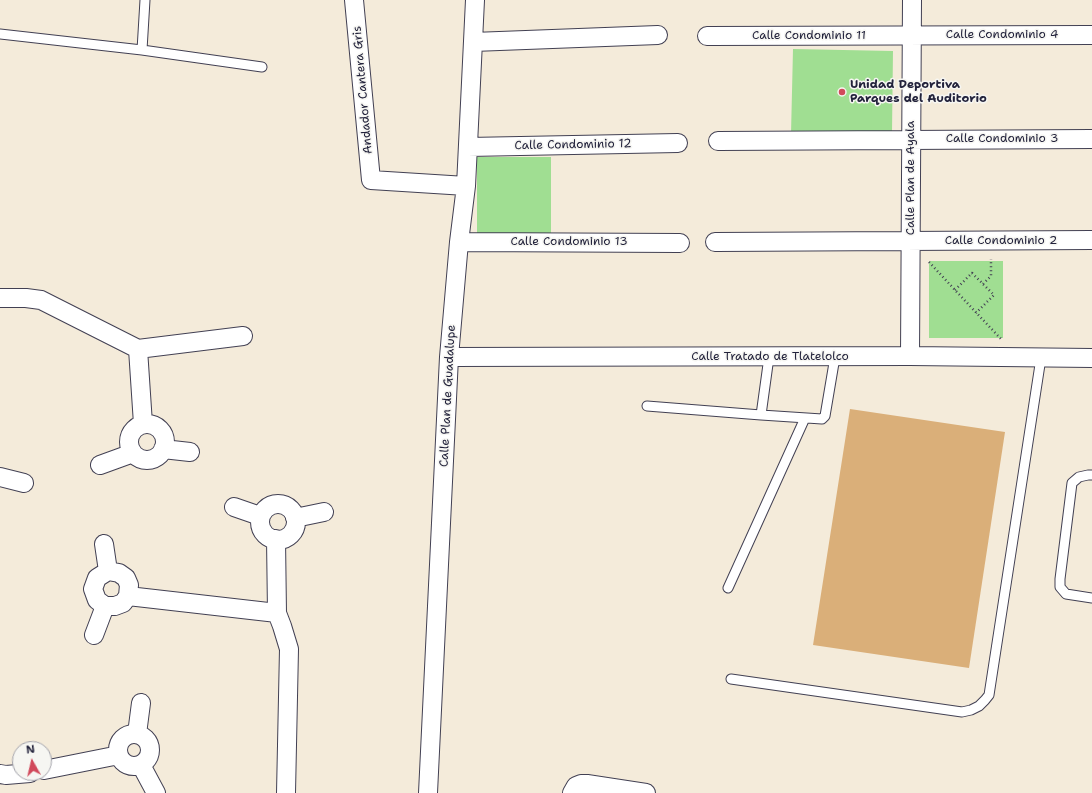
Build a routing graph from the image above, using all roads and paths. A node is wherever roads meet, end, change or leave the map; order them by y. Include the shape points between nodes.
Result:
1 (145, 0) edge
2 (354, 0) edge
3 (474, 0) edge
4 (912, 0) edge
5 (0, 34) edge
6 (658, 35) dead end
7 (1092, 35) edge
8 (707, 36) dead end
9 (912, 36) junction
10 (473, 42) junction
11 (142, 50) junction
12 (262, 67) dead end
13 (1092, 139) edge
14 (718, 140) dead end
15 (911, 140) junction
16 (678, 143) dead end
17 (468, 147) junction
18 (466, 186) junction
19 (1092, 240) edge
20 (910, 241) junction
21 (991, 241) junction
22 (459, 242) junction
23 (715, 242) dead end
24 (680, 243) dead end
25 (983, 284) junction
26 (955, 290) junction
27 (0, 298) edge
28 (976, 313) junction
29 (243, 336) dead end
30 (138, 349) junction
31 (910, 356) junction
32 (769, 357) junction
33 (835, 357) junction
34 (449, 358) junction
35 (1020, 358) junction
36 (1041, 358) junction
37 (1092, 358) edge
38 (647, 406) dead end
39 (761, 415) junction
40 (805, 418) junction
41 (144, 424) junction
42 (163, 448) junction
43 (190, 452) dead end
44 (133, 453) junction
45 (100, 465) dead end
46 (1092, 476) edge
47 (0, 477) edge
48 (24, 483) dead end
49 (234, 506) dead end
50 (324, 512) dead end
51 (260, 516) junction
52 (295, 518) junction
53 (276, 539) junction
54 (104, 544) dead end
55 (108, 571) junction
56 (728, 588) dead end
57 (128, 596) junction
58 (1092, 598) edge
59 (105, 606) junction
60 (277, 613) junction
61 (94, 635) dead end
62 (731, 679) dead end
63 (140, 703) dead end
64 (137, 734) junction
65 (119, 755) junction
66 (141, 765) junction
67 (52, 768) edge
68 (0, 774) edge
69 (12, 774) edge
70 (574, 790) edge
71 (156, 793) edge
72 (286, 793) edge
73 (428, 793) edge
74 (646, 793) edge

1 - 11 lane
2 - 18 street, Andador Cantera Gris via 371,180
3 - 10 street, Calle Plan de Guadalupe
4 - 9 street, Calle Plan de Ayala
5 - 11 lane
6 - 10 street
7 - 9 street, Calle Condominio 4
8 - 9 street, Calle Condominio 11
9 - 15 street, Calle Plan de Ayala
10 - 17 street, Calle Plan de Guadalupe
11 - 12 lane
13 - 15 street, Calle Condominio 3
14 - 15 street
15 - 20 street, Calle Plan de Ayala
16 - 17 street, Calle Condominio 12
17 - 18 street, Calle Plan de Guadalupe
18 - 22 street, Calle Plan de Guadalupe
19 - 21 street, Calle Condominio 2
20 - 21 street, Calle Condominio 2
20 - 23 street
20 - 26 path
20 - 31 street, Calle Plan de Ayala
21 - 25 path via 991,276
22 - 24 street, Calle Condominio 13
22 - 34 street, Calle Plan de Guadalupe
25 - 26 path via 972,273
25 - 28 path via 994,295
26 - 28 path
27 - 30 street via 41,300
28 - 35 path
29 - 30 street
30 - 41 street
31 - 33 street, Calle Tratado de Tlatelolco
31 - 35 street, Calle Tratado de Tlatelolco
32 - 33 street, Calle Tratado de Tlatelolco
32 - 34 street, Calle Tratado de Tlatelolco
32 - 39 lane
33 - 40 lane via 825,416 822,419
34 - 73 street, Calle Plan de Guadalupe
35 - 36 street, Calle Tratado de Tlatelolco
36 - 37 street, Calle Tratado de Tlatelolco
36 - 62 lane via 989,694 985,700 979,706 962,712
38 - 39 lane
39 - 40 lane
40 - 56 lane
41 - 42 street via 153,425 161,431 165,439
41 - 44 street via 135,428 130,435 129,445
42 - 43 street
42 - 44 street via 159,455 146,460 138,458
44 - 45 street
46 - 58 lane via 1080,477 1072,483 1060,579 1060,587 1066,594
47 - 48 street
49 - 51 street
50 - 52 street
51 - 52 street via 264,510 275,504 286,506
51 - 53 street via 264,533
52 - 53 street via 294,528 289,535
53 - 60 street
54 - 55 street
55 - 57 street via 120,573 126,578 129,585
55 - 59 street via 97,578 93,589 97,600
57 - 59 street via 123,603
57 - 60 street
59 - 61 street
60 - 72 street via 289,649
63 - 64 street
64 - 65 street via 121,740 118,746
64 - 66 street via 144,737 150,748 147,760
65 - 66 street via 124,763 131,766
65 - 67 street
66 - 71 street
68 - 69 street
70 - 74 street via 581,784 587,784

